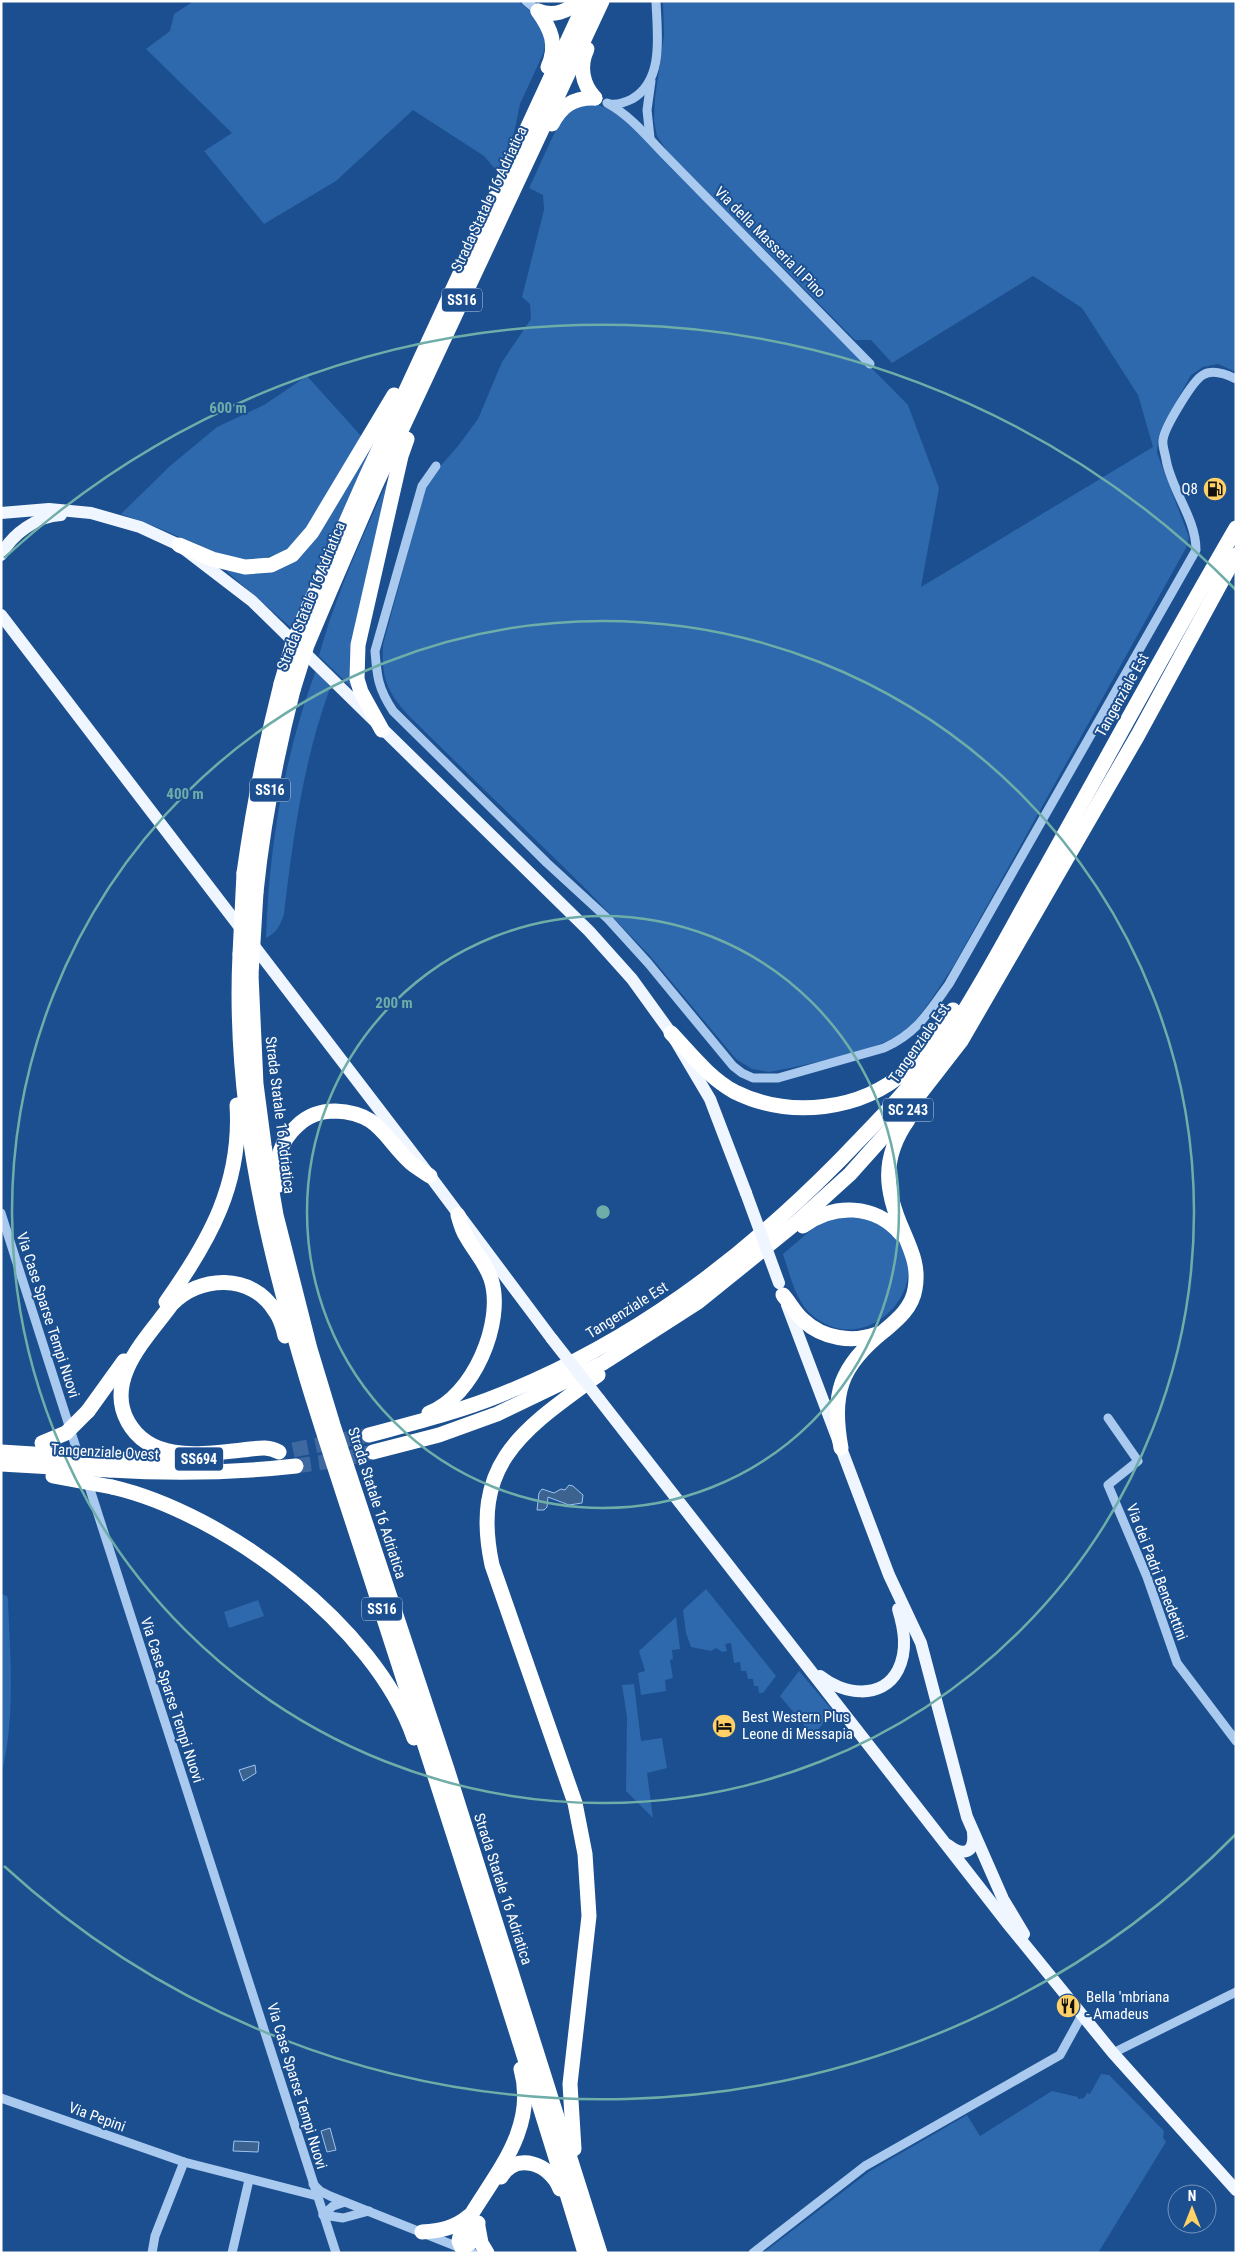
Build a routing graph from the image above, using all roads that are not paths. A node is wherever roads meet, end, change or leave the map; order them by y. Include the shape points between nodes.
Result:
1 (578, 1) edge
2 (586, 1) edge
3 (604, 1) edge
4 (656, 1) edge
5 (532, 6) edge
6 (651, 81) junction
7 (601, 100) junction
8 (527, 125) junction
9 (650, 139) junction
10 (512, 191) junction
11 (425, 364) junction
12 (870, 364) dead end
13 (1236, 379) edge
14 (436, 466) dead end
15 (1, 513) edge
16 (91, 513) junction
17 (1236, 528) edge
18 (179, 545) junction
19 (1, 555) edge
20 (1236, 555) edge
21 (1, 608) edge
22 (4, 618) edge
23 (287, 687) junction
24 (382, 730) junction
25 (993, 960) junction
26 (245, 976) junction
27 (671, 1033) junction
28 (960, 1041) junction
29 (430, 1176) junction
30 (1, 1213) edge
31 (458, 1215) junction
32 (907, 1241) junction
33 (722, 1282) junction
34 (781, 1289) junction
35 (658, 1329) junction
36 (883, 1331) junction
37 (331, 1418) junction
38 (1108, 1418) dead end
39 (1, 1445) edge
40 (841, 1448) junction
41 (1, 1452) edge
42 (373, 1452) tunnel mouth
43 (49, 1460) junction
44 (1, 1464) edge
45 (107, 1465) junction
46 (296, 1466) tunnel mouth
47 (1, 1472) edge
48 (335, 1473) junction
49 (889, 1575) junction
50 (798, 1656) junction
51 (1236, 1741) edge
52 (972, 1832) junction
53 (942, 1840) junction
54 (464, 1868) junction
55 (1043, 1967) junction
56 (496, 1969) junction
57 (1236, 1992) edge
58 (1082, 2015) junction
59 (1113, 2054) junction
60 (1, 2098) edge
61 (184, 2162) junction
62 (248, 2180) junction
63 (313, 2184) junction
64 (1236, 2190) edge
65 (317, 2196) junction
66 (345, 2202) junction
67 (369, 2211) junction
68 (323, 2215) junction
69 (476, 2217) junction
70 (343, 2218) junction
71 (422, 2232) junction
72 (595, 2235) junction
73 (331, 2238) junction
74 (467, 2251) edge
75 (152, 2253) edge
76 (232, 2253) edge
77 (336, 2253) edge
78 (487, 2253) edge
79 (584, 2253) edge
80 (600, 2253) edge
81 (753, 2253) edge

1 - 5 highway via 561,12 546,14
2 - 8 highway, Strada Statale 16 Adriatica / SS16
3 - 7 highway via 604,9 582,64 586,85
3 - 10 highway, Strada Statale 16 Adriatica / SS16
4 - 6 street via 656,62
5 - 8 highway via 550,29 554,50 528,111
6 - 7 street via 628,101 614,104
6 - 9 street via 647,110
7 - 9 street, Via della Masseria Il Pino via 631,120
7 - 10 highway via 572,102 559,112 525,177
8 - 11 highway, Strada Statale 16 Adriatica / SS16
9 - 12 street, Via della Masseria Il Pino
10 - 11 highway, Strada Statale 16 Adriatica / SS16
11 - 18 highway via 410,369 312,532 292,555 271,565 245,567 212,560
11 - 23 highway, Strada Statale 16 Adriatica / SS16, bridge via 319,599 294,640
11 - 24 highway via 430,378 400,456 358,644 357,679
13 - 14 street via 1220,373 1201,375 1168,427 1163,439 1166,462 1194,535 1196,550 949,984 925,1018 899,1041 778,1078 753,1078 733,1066 608,919 393,711 382,693 375,651 422,486
15 - 16 main road via 49,509
16 - 18 main road via 140,527
16 - 19 main road via 53,515 40,521 24,529
17 - 25 highway, Tangenziale Est
18 - 24 main road via 252,601
20 - 28 highway, Tangenziale Est / SC 243 via 1138,735
21 - 22 main road
22 - 29 main road
23 - 26 highway, Strada Statale 16 Adriatica / SS16, bridge via 262,836
23 - 26 highway, Strada Statale 16 Adriatica / SS16, bridge via 263,757 252,812 244,873 240,954
24 - 27 main road via 589,931 632,979
25 - 27 highway via 978,975 908,1070 885,1087 860,1099 801,1108 769,1104 735,1092 703,1067
25 - 31 highway, Tangenziale Est via 949,1035 900,1099 792,1209 723,1266 658,1314 554,1372 489,1400 369,1435 374,1428 432,1412 447,1402 468,1379 487,1346 494,1312 491,1279 465,1235
26 - 37 highway, Strada Statale 16 Adriatica / SS16 via 271,1189 293,1286
26 - 43 highway, bridge via 233,994 237,1146 228,1191 212,1231 191,1266 88,1411 66,1432
26 - 48 highway, Strada Statale 16 Adriatica / SS16 via 244,1096 264,1216 291,1324
27 - 34 main road, bridge via 710,1098
28 - 32 highway via 954,1057 893,1147 888,1169 889,1190 894,1212
28 - 33 highway, Tangenziale Est / SC 243 via 909,1108 850,1174 797,1222
29 - 31 main road
29 - 37 highway via 412,1164 381,1128 356,1114 327,1111 312,1115 290,1131 281,1145 278,1178 286,1224 296,1276 331,1401
30 - 63 street, Via Case Sparse Tempi Nuovi
31 - 50 main road, bridge
32 - 33 highway via 895,1227 875,1214 853,1209 834,1211 813,1219 737,1277
32 - 36 highway via 916,1268 914,1293 903,1314
33 - 35 highway, Tangenziale Est / SC 243
34 - 36 highway via 804,1321 828,1335 856,1339
34 - 40 main road
35 - 42 highway, Tangenziale Est / SC 243 via 603,1363 497,1414 439,1435
35 - 72 highway via 644,1345 550,1410 523,1433 498,1470 492,1484 487,1515 492,1566 582,1831 589,1916 570,2102 575,2156 593,2214
36 - 40 highway via 854,1360 841,1385 836,1410
37 - 72 highway, Strada Statale 16 Adriatica / SS16
38 - 51 street, Via dei Padri Benedettini via 1138,1461 1108,1485 1147,1578 1177,1663
39 - 43 highway via 20,1446
40 - 49 main road
41 - 43 highway, Tangenziale Ovest / SS694
43 - 44 highway, Tangenziale Ovest / SS694
43 - 45 highway, Tangenziale Ovest / SS694, bridge
43 - 47 highway
43 - 54 highway, bridge via 205,1523 292,1582 328,1612 363,1650 401,1710 412,1732 445,1831
45 - 46 highway, Tangenziale Ovest / SS694 via 203,1474
45 - 48 highway, Tangenziale Ovest / SS694 via 216,1459 286,1451 271,1447 170,1453 138,1436 122,1412 120,1388 125,1372 171,1305 188,1291 208,1283 233,1283 257,1292 275,1310 322,1450
48 - 54 highway, Strada Statale 16 Adriatica / SS16
49 - 50 main road via 904,1634 902,1660 898,1672 891,1679 875,1689 850,1692 830,1684
49 - 52 main road via 921,1643
50 - 53 main road
52 - 53 main road via 973,1843 965,1852 959,1852
52 - 55 main road via 1003,1899
53 - 55 main road
54 - 56 highway, Strada Statale 16 Adriatica / SS16
55 - 58 main road
56 - 69 highway via 495,1980 522,2075 524,2105 516,2139
56 - 79 highway, Strada Statale 16 Adriatica / SS16
57 - 59 street
58 - 59 main road
58 - 81 street via 1060,2056 865,2166
59 - 64 main road
60 - 61 street, Via Pepini
61 - 62 street, Via Pepini
61 - 75 street via 155,2236
62 - 65 street, Via Pepini
62 - 76 street
63 - 65 street, Via Case Sparse Tempi Nuovi
63 - 66 street via 320,2191
65 - 68 street, Via Case Sparse Tempi Nuovi
66 - 67 street
66 - 68 street via 333,2206
67 - 70 street
67 - 71 street
68 - 70 street
68 - 73 street, Via Case Sparse Tempi Nuovi
69 - 71 highway via 454,2226
69 - 74 highway via 476,2236
69 - 78 highway via 480,2243
69 - 79 highway via 505,2170 517,2163 532,2163 547,2170 558,2184
70 - 73 street
71 - 74 street
72 - 80 highway, Strada Statale 16 Adriatica / SS16
73 - 77 street, Via Case Sparse Tempi Nuovi

